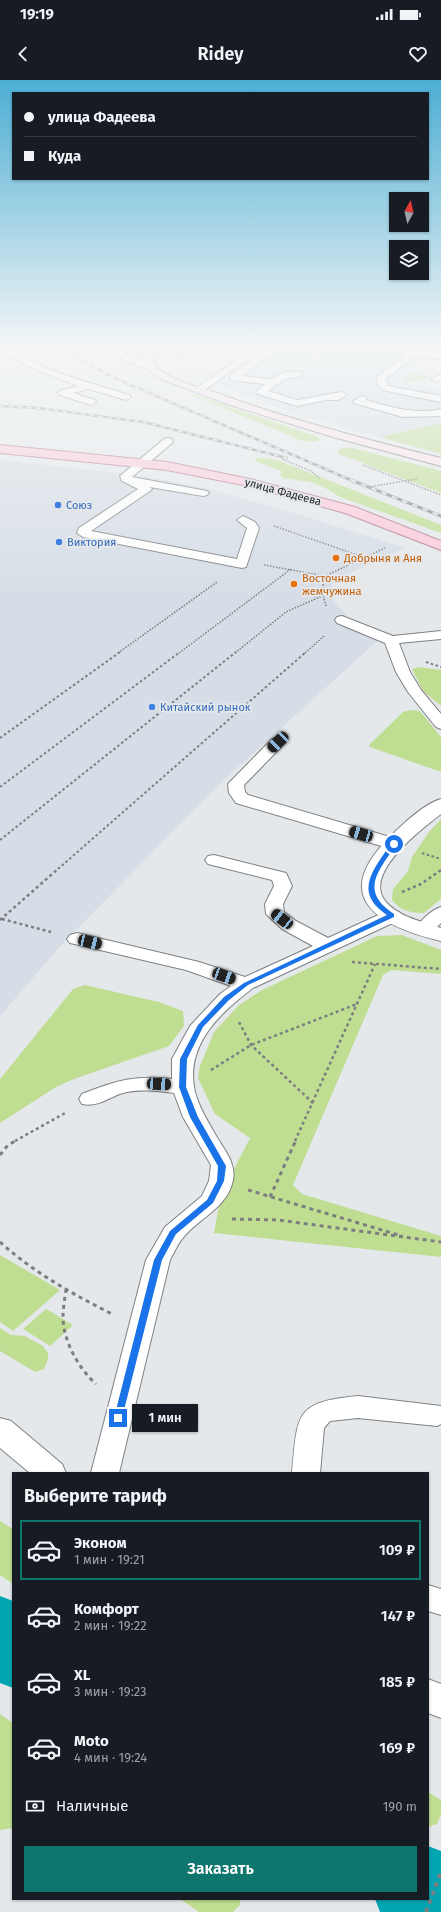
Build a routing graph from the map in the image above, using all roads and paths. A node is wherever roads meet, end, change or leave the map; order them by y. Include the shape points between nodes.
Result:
1 (318, 429) edge
2 (168, 441) dead end
3 (0, 448) edge
4 (282, 459) dead end
5 (441, 462) edge
6 (144, 463) junction
7 (319, 478) dead end
8 (419, 478) dead end
9 (126, 480) junction
10 (370, 487) dead end
11 (203, 493) dead end
12 (243, 520) dead end
13 (272, 525) dead end
14 (441, 546) edge
15 (385, 548) dead end
16 (363, 557) junction
17 (242, 564) junction
18 (291, 569) junction
19 (325, 576) junction
20 (322, 596) junction
21 (342, 620) junction
22 (441, 635) edge
23 (391, 640) junction
24 (441, 724) edge
25 (0, 738) edge
26 (278, 742) dead end
27 (0, 787) edge
28 (441, 805) edge
29 (0, 840) edge
30 (394, 844) junction
31 (214, 860) dead end
32 (441, 870) edge
33 (373, 899) junction
34 (441, 913) edge
35 (392, 916) junction
36 (1, 919) edge
37 (433, 932) edge
38 (77, 939) joint
39 (328, 946) junction
40 (301, 958) junction
41 (376, 964) junction
42 (441, 969) edge
43 (246, 984) junction
44 (227, 998) junction
45 (358, 1004) junction
46 (251, 1045) junction
47 (183, 1087) junction
48 (90, 1099) joint
49 (313, 1103) junction
50 (0, 1155) edge
51 (221, 1181) junction
52 (270, 1197) junction
53 (225, 1220) dead end
54 (410, 1239) junction
55 (0, 1242) edge
56 (441, 1242) edge
57 (66, 1289) junction
58 (142, 1324) junction
59 (122, 1403) junction
60 (437, 1415) dead end
61 (0, 1430) edge
62 (50, 1472) edge
63 (105, 1472) edge
64 (306, 1472) edge
65 (429, 1598) edge
66 (441, 1602) edge
67 (429, 1696) edge
68 (441, 1702) edge
69 (441, 1872) edge
70 (426, 1912) edge

1 - 5 main road
2 - 6 lane
3 - 6 main road, улица Фадеева
4 - 7 path via 310,471
6 - 9 lane via 126,476
6 - 14 main road, улица Фадеева via 194,471 304,496 350,510
8 - 10 path
9 - 11 lane
9 - 17 lane via 146,489 84,532
12 - 17 lane via 253,528
13 - 16 path
15 - 16 path
16 - 19 path
17 - 18 path
17 - 25 path
18 - 19 path
18 - 27 path
19 - 20 path
20 - 21 path via 326,606
20 - 29 path via 286,612
21 - 23 lane
21 - 36 path
22 - 23 lane
23 - 24 lane via 403,672 415,692
26 - 30 lane via 236,784 237,793 242,799
28 - 30 street
30 - 33 street via 372,880 370,888
31 - 39 lane via 280,877 283,886 274,904 275,914
32 - 33 path via 421,884
33 - 35 street via 380,908
34 - 37 lane
35 - 37 street
35 - 39 lane
36 - 38 path
38 - 43 lane via 192,966
39 - 40 lane
40 - 41 path
40 - 43 lane
41 - 42 path
41 - 45 path
43 - 44 lane
44 - 46 path
44 - 47 lane via 200,1026 190,1046 184,1059
45 - 46 path
45 - 49 path
46 - 47 path
46 - 49 path
47 - 48 lane via 149,1083 122,1086
47 - 51 lane via 194,1117 222,1166
48 - 50 path via 8,1145
49 - 52 path
51 - 52 path
51 - 58 lane via 210,1202 173,1233 158,1260
52 - 54 path
53 - 54 path via 278,1220
54 - 56 path
55 - 57 path
57 - 58 path via 110,1313
57 - 59 path via 63,1325 78,1362 90,1380
58 - 59 lane
59 - 63 lane
60 - 64 lane via 358,1407 321,1413 311,1425
61 - 62 street
65 - 66 lane
67 - 68 street
69 - 70 path

